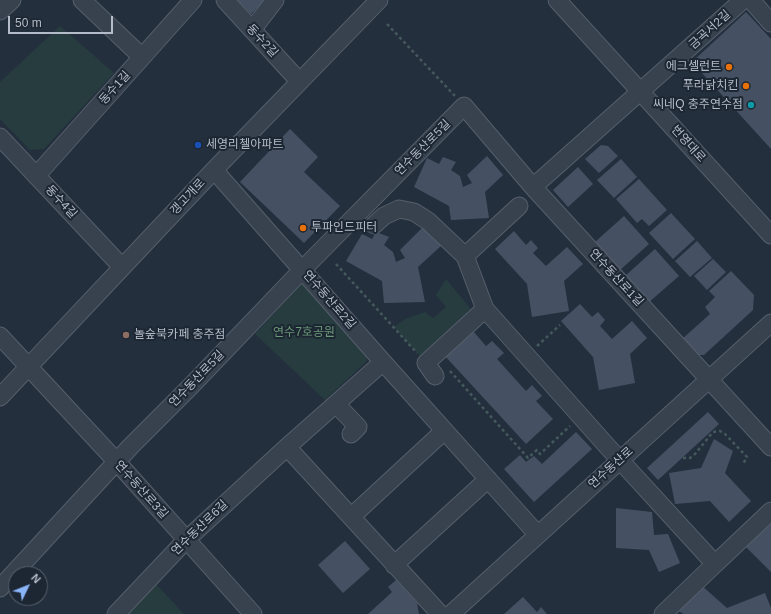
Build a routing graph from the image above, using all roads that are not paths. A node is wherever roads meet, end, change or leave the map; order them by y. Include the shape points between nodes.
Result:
1 (12, 0) edge
2 (82, 0) edge
3 (193, 0) edge
4 (225, 0) edge
5 (274, 0) edge
6 (379, 0) edge
7 (557, 0) edge
8 (744, 0) edge
9 (751, 0) edge
10 (0, 11) edge
11 (771, 23) edge
12 (252, 30) junction
13 (142, 57) junction
14 (299, 81) junction
15 (641, 92) junction
16 (464, 106) joint
17 (0, 137) edge
18 (214, 170) junction
19 (36, 176) junction
20 (533, 187) junction
21 (519, 206) dead end
22 (374, 225) dead end
23 (771, 235) edge
24 (466, 256) junction
25 (122, 267) junction
26 (303, 269) junction
27 (485, 309) junction
28 (771, 323) edge
29 (0, 336) edge
30 (383, 362) junction
31 (432, 364) road end
32 (28, 366) junction
33 (709, 379) junction
34 (0, 397) edge
35 (336, 404) junction
36 (444, 431) junction
37 (351, 434) dead end
38 (287, 447) junction
39 (771, 447) edge
40 (620, 460) junction
41 (117, 462) junction
42 (488, 479) junction
43 (771, 512) edge
44 (351, 517) junction
45 (538, 535) junction
46 (186, 540) junction
47 (715, 564) junction
48 (394, 565) junction
49 (0, 588) edge
50 (461, 611) edge
51 (116, 614) edge
52 (252, 614) edge
53 (440, 614) edge
54 (663, 614) edge

1 - 10 street
2 - 13 street
3 - 13 street, 동수1길
4 - 12 street, 동수2길
5 - 12 street
6 - 14 street, 갱고개로
7 - 15 street, 번영대로
8 - 15 street, 금곡서2길
9 - 11 street
12 - 14 street, 동수2길
13 - 19 street, 동수1길
14 - 18 street, 갱고개로
15 - 20 street, 금곡서2길
15 - 23 street, 번영대로
16 - 20 street, 연수동산로1길
16 - 26 street, 연수동산로5길
17 - 19 street, 동수4길
18 - 25 street, 갱고개로
18 - 26 street, 연수동산로2길
19 - 25 street, 동수4길
20 - 33 street, 연수동산로1길
21 - 24 street
22 - 24 street via 384,216 399,209 414,212 428,221
24 - 27 street
25 - 32 street, 갱고개로
26 - 30 street, 연수동산로2길
26 - 41 street, 연수동산로5길
27 - 31 street
27 - 40 street
28 - 33 street, 연수동산로
29 - 32 street, 연수동산로3길
30 - 35 street, 연수동산로6길
30 - 36 street, 연수동산로2길
32 - 34 street, 갱고개로
32 - 41 street, 연수동산로3길
33 - 39 street, 연수동산로1길
33 - 40 street, 연수동산로
35 - 37 street via 358,427
35 - 38 street, 연수동산로6길
36 - 42 street, 연수동산로2길
36 - 44 street
38 - 44 street
38 - 46 street, 연수동산로6길
40 - 45 street, 연수동산로
40 - 47 street
41 - 46 street, 연수동산로3길
41 - 49 street, 연수동산로5길
42 - 45 street, 연수동산로2길
42 - 48 street
43 - 47 street
44 - 48 street
45 - 50 street, 연수동산로
46 - 51 street, 연수동산로6길
46 - 52 street, 연수동산로3길
47 - 54 street
48 - 53 street

